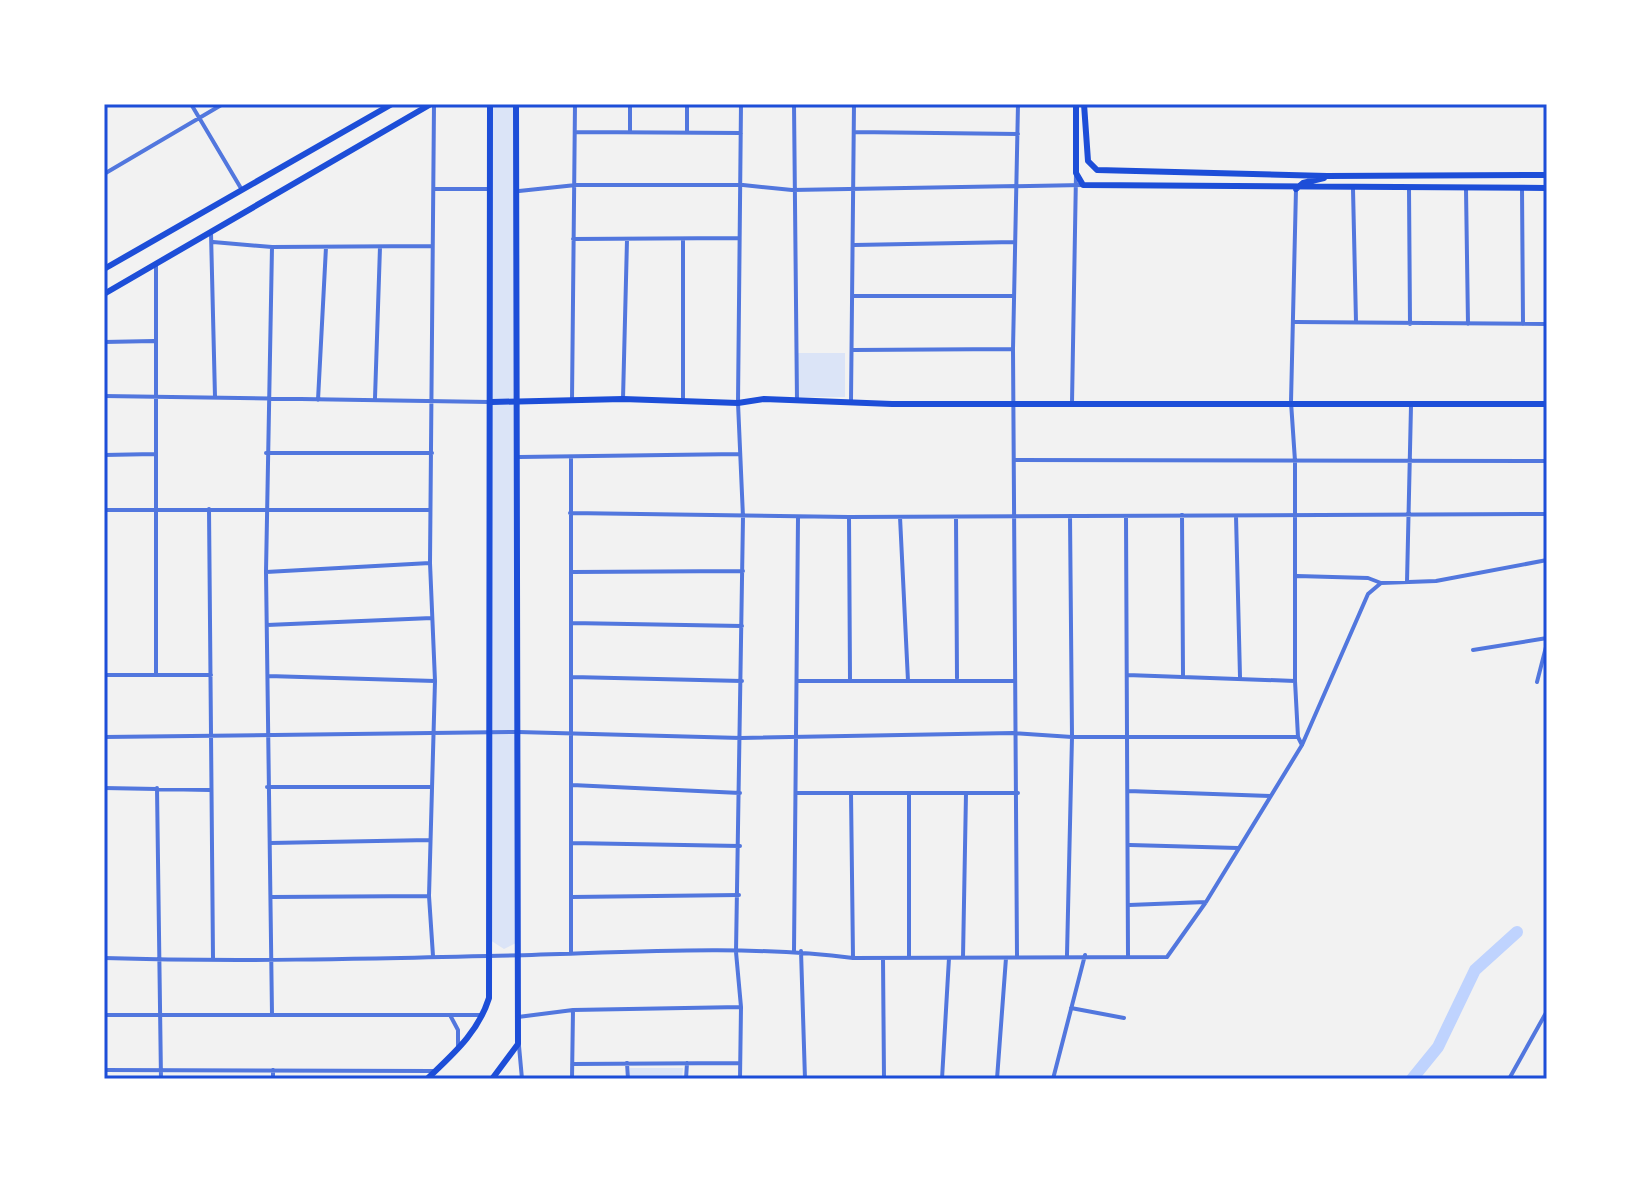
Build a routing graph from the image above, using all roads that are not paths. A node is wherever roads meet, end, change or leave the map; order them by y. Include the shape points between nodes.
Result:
1 (191, 104) edge
2 (223, 104) edge
3 (392, 104) edge
4 (432, 104) edge
5 (490, 104) edge
6 (516, 104) edge
7 (575, 104) edge
8 (630, 104) edge
9 (687, 104) edge
10 (741, 104) edge
11 (794, 104) edge
12 (854, 104) edge
13 (1018, 104) edge
14 (1076, 104) edge
15 (1084, 104) edge
16 (199, 118) junction
17 (576, 132) junction
18 (630, 132) junction
19 (687, 132) junction
20 (854, 132) junction
21 (741, 133) junction
22 (1018, 134) junction
23 (1076, 173) junction
24 (104, 174) edge
25 (1547, 175) edge
26 (1327, 176) junction
27 (1016, 184) junction
28 (1073, 184) junction
29 (576, 185) junction
30 (743, 185) junction
31 (1083, 185) junction
32 (1522, 188) junction
33 (1547, 188) edge
34 (435, 189) junction
35 (490, 189) junction
36 (1296, 189) junction
37 (1353, 189) junction
38 (1409, 189) junction
39 (1466, 189) junction
40 (242, 190) junction
41 (792, 190) junction
42 (855, 190) junction
43 (519, 191) junction
44 (211, 233) junction
45 (739, 238) junction
46 (573, 239) junction
47 (627, 240) junction
48 (683, 240) junction
49 (213, 242) junction
50 (1015, 242) junction
51 (854, 245) junction
52 (431, 246) junction
53 (272, 247) junction
54 (326, 247) junction
55 (380, 247) junction
56 (156, 264) junction
57 (104, 269) edge
58 (104, 294) edge
59 (853, 296) junction
60 (1014, 296) junction
61 (1295, 322) junction
62 (1356, 322) junction
63 (1410, 324) junction
64 (1468, 324) junction
65 (1523, 324) junction
66 (1547, 324) edge
67 (154, 341) junction
68 (104, 342) edge
69 (1013, 349) junction
70 (853, 350) junction
71 (155, 394) junction
72 (104, 396) edge
73 (215, 397) junction
74 (375, 398) junction
75 (267, 399) junction
76 (623, 399) junction
77 (434, 400) junction
78 (572, 400) junction
79 (683, 400) junction
80 (318, 401) junction
81 (797, 401) junction
82 (851, 401) junction
83 (1015, 401) junction
84 (492, 402) junction
85 (519, 402) junction
86 (1291, 402) junction
87 (738, 403) junction
88 (1072, 403) junction
89 (1547, 404) edge
90 (1411, 406) junction
91 (266, 453) junction
92 (432, 453) junction
93 (155, 454) junction
94 (740, 454) junction
95 (104, 455) edge
96 (519, 457) junction
97 (571, 457) junction
98 (1014, 460) junction
99 (1409, 460) junction
100 (1295, 461) junction
101 (1547, 461) edge
102 (209, 509) junction
103 (104, 510) edge
104 (431, 510) junction
105 (155, 511) junction
106 (267, 511) junction
107 (570, 513) junction
108 (1547, 514) edge
109 (1182, 515) junction
110 (1409, 515) junction
111 (1070, 516) junction
112 (1126, 516) junction
113 (1236, 516) junction
114 (743, 517) junction
115 (798, 517) junction
116 (849, 517) junction
117 (900, 517) junction
118 (956, 517) junction
119 (1013, 517) junction
120 (1295, 517) junction
121 (1547, 560) edge
122 (430, 563) junction
123 (743, 571) junction
124 (266, 572) junction
125 (572, 572) junction
126 (1296, 576) junction
127 (1407, 582) junction
128 (1381, 583) junction
129 (433, 618) junction
130 (571, 623) junction
131 (267, 625) junction
132 (742, 626) junction
133 (1547, 640) edge
134 (1473, 650) dead end
135 (156, 673) junction
136 (104, 675) edge
137 (211, 675) junction
138 (1127, 675) junction
139 (1183, 675) junction
140 (268, 676) junction
141 (572, 677) junction
142 (1240, 677) junction
143 (957, 679) junction
144 (850, 680) junction
145 (435, 681) junction
146 (742, 681) junction
147 (799, 681) junction
148 (908, 681) junction
149 (1014, 681) junction
150 (1295, 681) junction
151 (1537, 682) dead end
152 (520, 732) junction
153 (489, 733) junction
154 (571, 733) junction
155 (1013, 733) junction
156 (269, 734) junction
157 (211, 735) junction
158 (432, 736) junction
159 (1126, 736) junction
160 (104, 737) edge
161 (1072, 737) junction
162 (1298, 737) junction
163 (741, 738) junction
164 (798, 738) junction
165 (1302, 745) junction
166 (572, 785) junction
167 (267, 787) junction
168 (431, 787) junction
169 (104, 788) edge
170 (157, 788) junction
171 (210, 790) junction
172 (1128, 791) junction
173 (740, 793) junction
174 (797, 793) junction
175 (851, 793) junction
176 (909, 793) junction
177 (966, 793) junction
178 (1018, 793) junction
179 (1271, 796) junction
180 (430, 840) junction
181 (270, 843) junction
182 (571, 843) junction
183 (1130, 845) junction
184 (740, 846) junction
185 (1238, 848) junction
186 (739, 895) junction
187 (429, 896) junction
188 (271, 897) junction
189 (571, 897) junction
190 (1206, 902) junction
191 (1129, 905) junction
192 (794, 951) junction
193 (801, 951) junction
194 (571, 952) junction
195 (736, 952) junction
196 (518, 954) junction
197 (1067, 955) junction
198 (1085, 955) junction
199 (433, 956) junction
200 (490, 956) junction
201 (1128, 956) junction
202 (909, 957) junction
203 (949, 957) junction
204 (963, 957) junction
205 (1006, 957) junction
206 (1017, 957) junction
207 (104, 958) edge
208 (272, 958) junction
209 (853, 958) junction
210 (883, 958) junction
211 (213, 959) junction
212 (159, 960) junction
213 (741, 1007) junction
214 (1071, 1008) junction
215 (573, 1010) junction
216 (1547, 1011) edge
217 (272, 1014) junction
218 (104, 1015) edge
219 (161, 1015) junction
220 (450, 1015) junction
221 (484, 1015) junction
222 (518, 1017) junction
223 (1124, 1018) dead end
224 (518, 1044) junction
225 (458, 1049) junction
226 (627, 1063) junction
227 (687, 1063) junction
228 (740, 1063) junction
229 (572, 1064) junction
230 (104, 1070) edge
231 (161, 1070) junction
232 (215, 1070) junction
233 (273, 1070) junction
234 (436, 1071) junction
235 (493, 1078) edge
236 (161, 1079) edge
237 (215, 1079) edge
238 (273, 1079) edge
239 (427, 1079) edge
240 (504, 1079) edge
241 (522, 1079) edge
242 (572, 1079) edge
243 (628, 1079) edge
244 (686, 1079) edge
245 (740, 1079) edge
246 (805, 1079) edge
247 (884, 1079) edge
248 (942, 1079) edge
249 (997, 1079) edge
250 (1053, 1079) edge
251 (1509, 1079) edge

1 - 16 street
2 - 16 street
3 - 40 main road
4 - 34 street
4 - 44 main road
5 - 35 main road
6 - 43 main road
7 - 17 street
8 - 18 street
9 - 19 street
10 - 21 street
11 - 41 street
12 - 20 street
13 - 22 street
14 - 23 main road
15 - 26 main road via 1086,152 1097,170
16 - 24 street
16 - 40 street
17 - 18 street
17 - 29 street
18 - 19 street
19 - 21 street
20 - 22 street
20 - 42 street
21 - 30 street
22 - 27 street
23 - 28 street
23 - 31 main road
25 - 26 main road
26 - 36 main road
27 - 28 street
27 - 42 street
27 - 50 street
28 - 31 street
28 - 88 street
29 - 30 street
29 - 43 street
29 - 46 street
30 - 41 street
30 - 45 street
31 - 36 main road
32 - 33 main road
32 - 39 main road
32 - 65 street
34 - 35 street
34 - 52 street
35 - 84 main road
36 - 37 main road
36 - 61 street
37 - 38 main road
37 - 62 street
38 - 39 main road
38 - 63 street
39 - 64 street
40 - 57 main road
41 - 42 street
41 - 81 street
42 - 51 street
43 - 85 main road
44 - 49 street
44 - 56 main road
45 - 48 street
45 - 87 street
46 - 47 street
46 - 78 street
47 - 48 street
47 - 76 street
48 - 79 street
49 - 53 street
49 - 73 street
50 - 51 street
50 - 60 street
51 - 59 street
52 - 55 street
52 - 77 street
53 - 54 street
53 - 75 street
54 - 55 street
54 - 80 street
55 - 74 street
56 - 58 main road
56 - 67 street
59 - 60 street
59 - 70 street
60 - 69 street
61 - 62 street
61 - 86 street
62 - 63 street
63 - 64 street
64 - 65 street
65 - 66 street
67 - 68 street
67 - 71 street
69 - 70 street
69 - 83 street
70 - 82 street
71 - 72 street
71 - 73 street
71 - 93 street
73 - 75 street
74 - 77 street
74 - 80 street
75 - 80 street
75 - 91 street
76 - 78 main road
76 - 79 main road
77 - 84 street
77 - 92 street
78 - 85 main road
79 - 87 main road
81 - 82 main road
81 - 87 main road
82 - 83 main road
83 - 88 main road
83 - 98 street
84 - 85 main road
84 - 153 main road
85 - 96 main road
86 - 88 main road
86 - 90 main road
86 - 100 street
87 - 94 street
89 - 90 main road
90 - 99 street
91 - 92 street
91 - 106 street
92 - 104 street
93 - 95 street
93 - 105 street
94 - 97 street
94 - 114 street
96 - 97 street
96 - 152 main road
97 - 107 street
98 - 100 street
98 - 119 street
99 - 100 street
99 - 101 street
99 - 110 street
100 - 120 street
102 - 105 street
102 - 106 street
102 - 137 street
103 - 105 street
104 - 106 street
104 - 122 street
105 - 135 street
106 - 124 street
107 - 114 street
107 - 125 street
108 - 110 street
109 - 112 street
109 - 113 street
109 - 139 street
110 - 120 street
110 - 127 street
111 - 112 street
111 - 119 street
111 - 161 street
112 - 138 street
113 - 120 street
113 - 142 street
114 - 115 street
114 - 123 street
115 - 116 street
115 - 147 street
116 - 117 street
116 - 144 street
117 - 118 street
117 - 148 street
118 - 119 street
118 - 143 street
119 - 149 street
120 - 126 street
121 - 127 street via 1446,580
122 - 124 street
122 - 129 street
123 - 125 street
123 - 132 street
124 - 131 street
125 - 130 street
126 - 128 street
126 - 150 street
127 - 128 street
128 - 165 street via 1360,606
129 - 131 street
129 - 145 street
130 - 132 street
130 - 141 street
131 - 140 street
132 - 146 street
133 - 134 street
133 - 151 street
135 - 136 street
135 - 137 street
137 - 157 street
138 - 139 street
138 - 159 street
139 - 142 street
140 - 145 street
140 - 156 street
141 - 146 street
141 - 154 street
142 - 150 street
143 - 148 street
143 - 149 street
144 - 147 street
144 - 148 street
145 - 158 street
146 - 163 street
147 - 164 street
149 - 155 street
150 - 162 street
152 - 153 street
152 - 154 street
152 - 196 main road
153 - 158 street
153 - 200 main road
154 - 163 street
154 - 166 street
155 - 161 street
155 - 164 street
155 - 178 street
156 - 157 street
156 - 158 street
156 - 167 street
157 - 160 street
157 - 171 street
158 - 168 street
159 - 161 street
159 - 162 street
159 - 172 street
161 - 197 street
162 - 165 street
163 - 164 street
163 - 173 street
164 - 174 street
165 - 179 street
166 - 173 street
166 - 182 street
167 - 168 street
167 - 181 street
168 - 180 street
169 - 170 street
170 - 171 street
170 - 212 street
171 - 211 street
172 - 179 street
172 - 183 street
173 - 184 street
174 - 175 street
174 - 192 street
175 - 176 street
175 - 209 street
176 - 177 street
176 - 202 street
177 - 178 street
177 - 204 street
178 - 206 street
179 - 185 street
180 - 181 street
180 - 187 street
181 - 188 street
182 - 184 street
182 - 189 street
183 - 185 street
183 - 191 street
184 - 186 street
185 - 190 street
186 - 189 street
186 - 195 street
187 - 188 street
187 - 199 street
188 - 208 street
189 - 194 street
190 - 191 street
190 - 201 street via 1167,957
191 - 201 street
192 - 193 street
192 - 195 street
193 - 209 street
193 - 246 street
194 - 195 street
194 - 196 street
195 - 213 street
196 - 200 street
196 - 222 main road
197 - 198 street
197 - 206 street
198 - 201 street
198 - 214 street
199 - 200 street
199 - 208 street
200 - 221 main road
202 - 203 street
202 - 210 street
203 - 204 street
203 - 248 street
204 - 205 street
205 - 206 street
205 - 249 street
207 - 212 street
208 - 211 street
208 - 217 street
209 - 210 street
210 - 247 street
211 - 212 street
212 - 219 street
213 - 215 street
213 - 228 street
214 - 223 street
214 - 250 street
215 - 222 street
215 - 229 street
216 - 251 street
217 - 219 street
217 - 220 street
218 - 219 street
219 - 231 street
220 - 221 street
220 - 225 street via 458,1030
221 - 225 main road
222 - 224 main road
224 - 235 main road
224 - 241 street
225 - 234 main road
226 - 227 street
226 - 229 street
226 - 243 street
227 - 228 street
227 - 244 street
228 - 245 street
229 - 242 street
230 - 231 street
231 - 232 street
231 - 236 street
232 - 233 street
232 - 237 street
233 - 234 street
233 - 238 street
234 - 239 main road
235 - 240 main road

